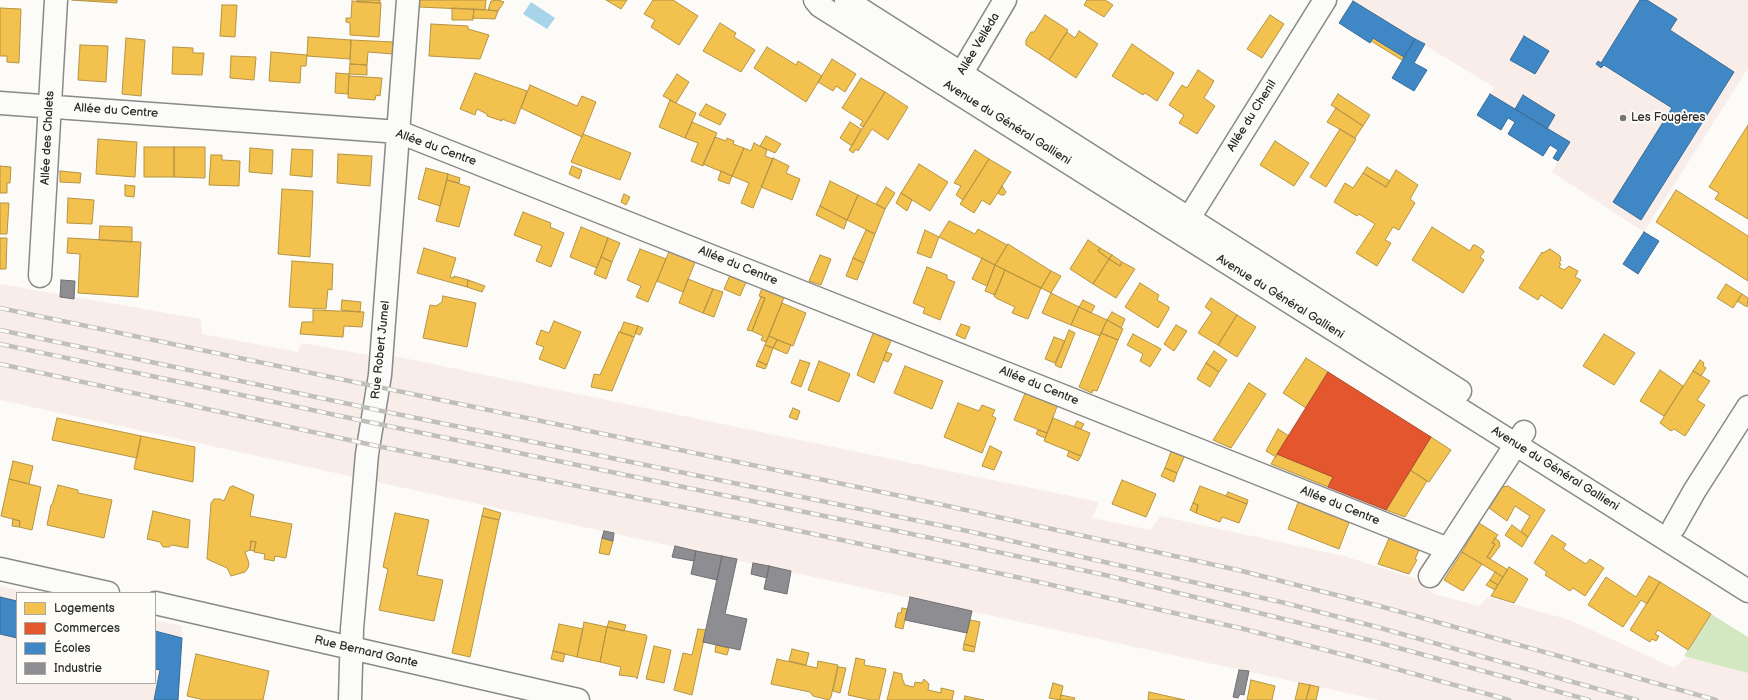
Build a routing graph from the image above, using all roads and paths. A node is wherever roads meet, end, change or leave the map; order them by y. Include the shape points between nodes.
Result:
1 (56, 0) edge
2 (408, 0) edge
3 (815, 0) edge
4 (846, 0) edge
5 (1005, 0) edge
6 (1325, 0) edge
7 (957, 81) junction
8 (0, 103) edge
9 (49, 106) junction
10 (399, 132) junction
11 (1184, 226) junction
12 (40, 276) dead end
13 (1748, 407) edge
14 (1520, 438) junction
15 (1674, 527) junction
16 (1448, 549) junction
17 (0, 569) edge
18 (1748, 574) edge
19 (1430, 576) dead end
20 (1748, 591) edge
21 (104, 592) edge
22 (156, 603) edge
23 (351, 649) junction
24 (350, 700) edge
25 (578, 700) edge

1 - 9 street, Allée des Chalets
2 - 10 street, Rue Robert Jumel
3 - 7 street, Avenue du Général Gallieni via 820,6
4 - 7 street, Avenue du Général Gallieni
5 - 7 street, Allée Velléda
6 - 11 street, Allée du Chenil
7 - 11 street, Avenue du Général Gallieni
8 - 9 street, Allée du Centre
9 - 10 street, Allée du Centre
9 - 12 street, Allée des Chalets
10 - 16 street, Allée du Centre
10 - 23 street, Rue Robert Jumel via 380,375 367,454
11 - 14 street, Avenue du Général Gallieni
13 - 15 street
14 - 15 street, Avenue du Général Gallieni
14 - 16 street
14 - 20 street, Avenue du Général Gallieni
15 - 18 street, Avenue du Général Gallieni
16 - 19 street
17 - 21 street
22 - 23 street, Rue Bernard Gante
23 - 24 street, Rue Robert Jumel
23 - 25 street, Rue Bernard Gante

